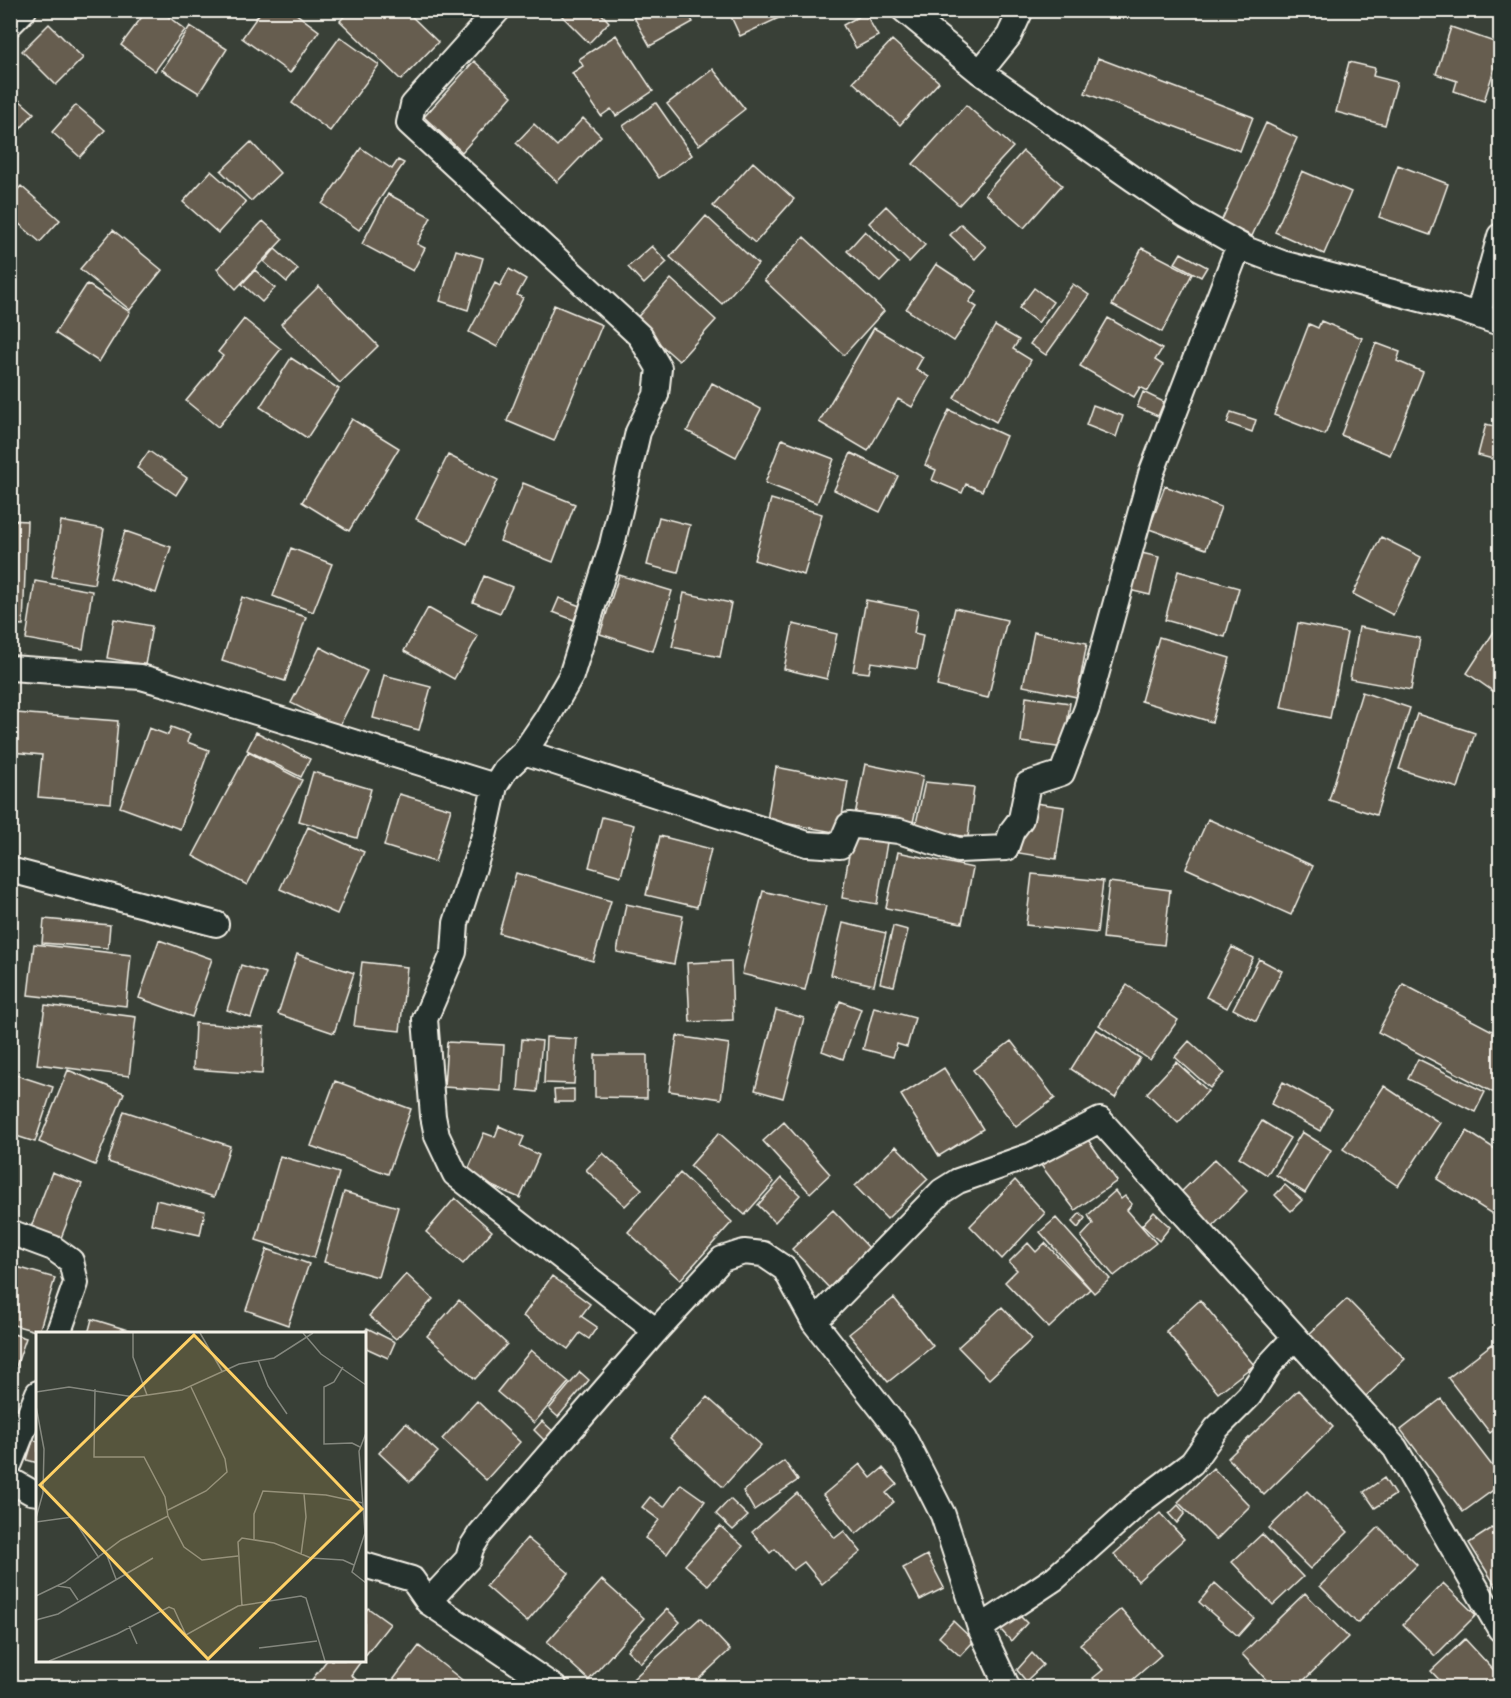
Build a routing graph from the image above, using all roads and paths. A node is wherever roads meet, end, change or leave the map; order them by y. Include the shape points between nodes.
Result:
1 (24, 10) edge
2 (498, 10) edge
3 (904, 10) edge
4 (1020, 10) edge
5 (10, 24) edge
6 (980, 72) junction
7 (1500, 236) edge
8 (1239, 245) junction
9 (1478, 315) junction
10 (1500, 323) edge
11 (10, 668) edge
12 (524, 752) junction
13 (495, 786) junction
14 (10, 870) edge
15 (216, 924) dead end
16 (10, 1232) edge
17 (814, 1322) junction
18 (656, 1331) junction
19 (59, 1332) edge
20 (1295, 1337) junction
21 (36, 1398) edge
22 (10, 1463) edge
23 (10, 1480) edge
24 (36, 1493) edge
25 (366, 1566) edge
26 (428, 1602) junction
27 (980, 1628) junction
28 (1500, 1629) edge
29 (555, 1688) edge
30 (1008, 1688) edge

1 - 5 street
2 - 12 street via 413,105 409,123 640,336 659,368 656,395 638,432 612,545 572,676
3 - 6 street
4 - 6 street via 1009,36
6 - 8 street via 1186,215
7 - 9 street
8 - 9 street via 1282,263
8 - 12 street via 1150,474 1087,708 1062,773 1028,784 1021,819 1006,848 958,850 899,831 849,825 840,846 807,844
9 - 10 street
11 - 13 street via 141,677
12 - 13 street
13 - 18 street via 484,836 456,923 454,952 425,1019 437,1136 455,1174
14 - 15 street
16 - 19 street via 53,1248 71,1261 76,1283
17 - 18 street via 785,1269 763,1254 744,1252 722,1259
17 - 20 street via 942,1191 958,1181 1032,1155 1100,1120
17 - 27 street via 903,1436 943,1515
18 - 26 street via 480,1534 468,1558
20 - 27 street via 1192,1463 1140,1502 1055,1578
20 - 28 street via 1395,1448
21 - 22 street
23 - 24 street
25 - 26 street via 412,1579
26 - 29 street
27 - 30 street

